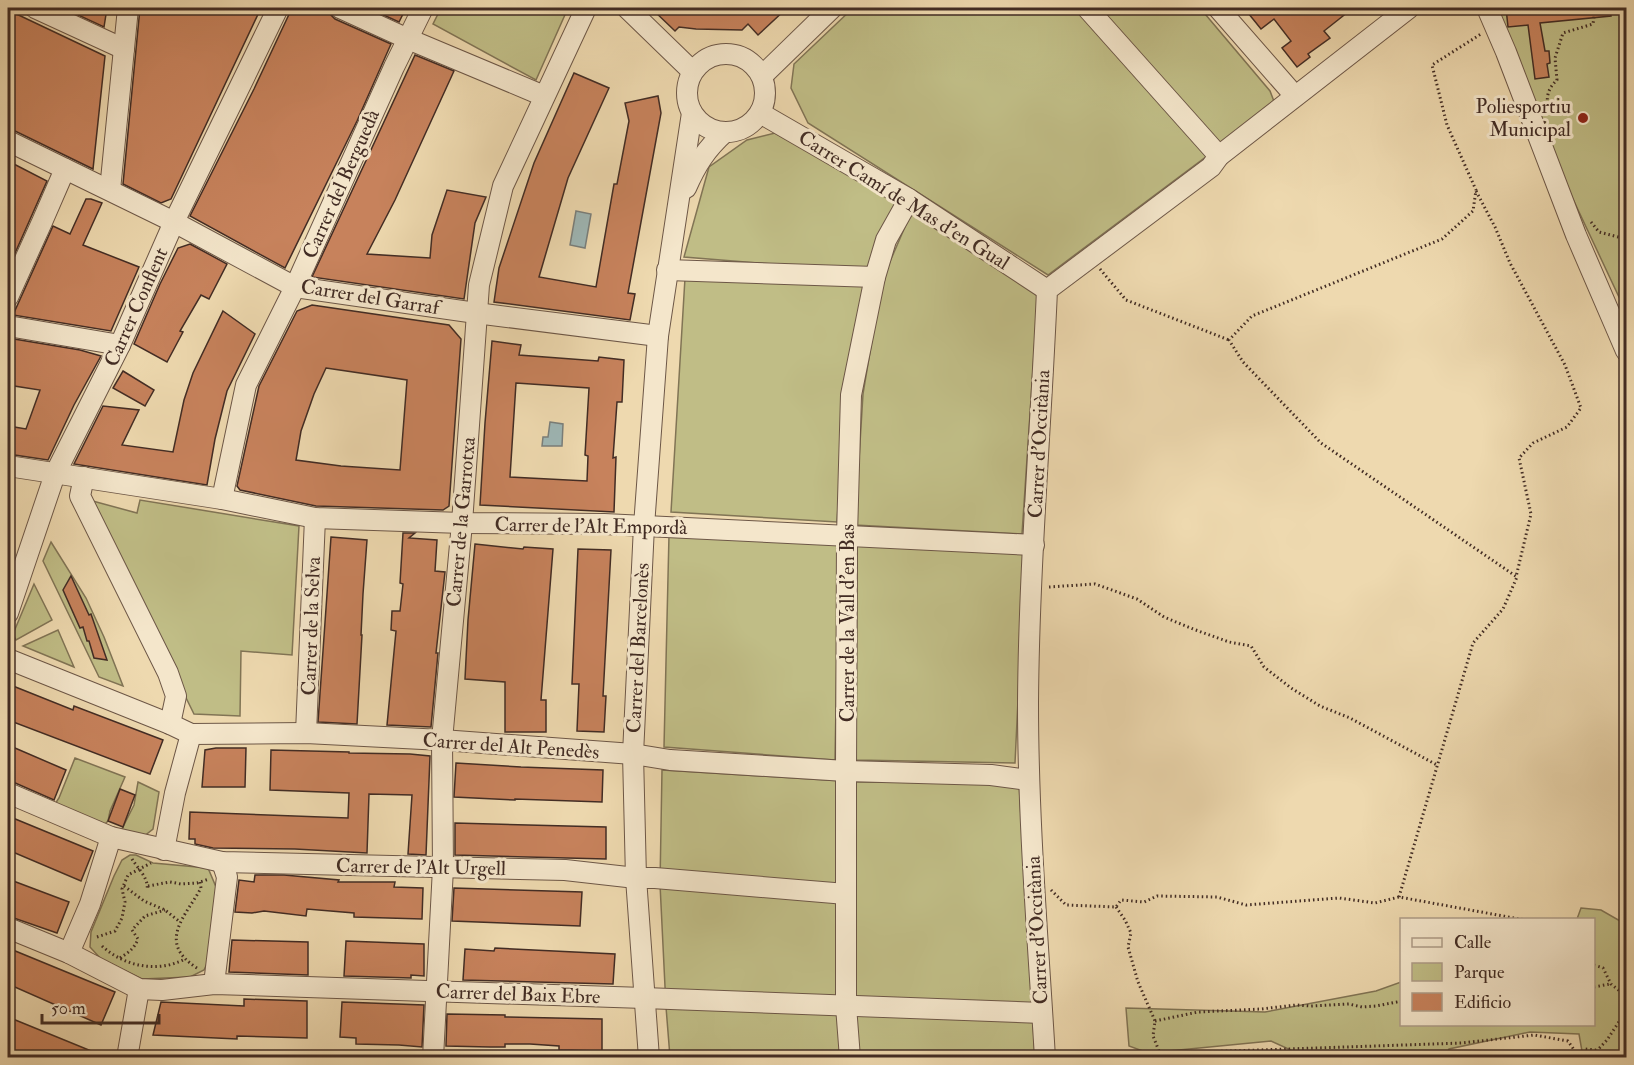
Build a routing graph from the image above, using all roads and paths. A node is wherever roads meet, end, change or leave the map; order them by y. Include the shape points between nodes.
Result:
1 (35, 8) edge
2 (128, 8) edge
3 (278, 8) edge
4 (340, 8) edge
5 (423, 8) edge
6 (586, 8) edge
7 (627, 8) edge
8 (832, 8) edge
9 (1087, 8) edge
10 (1218, 8) edge
11 (1408, 8) edge
12 (1600, 8) edge
13 (1491, 16) edge
14 (408, 39) junction
15 (124, 49) junction
16 (692, 71) junction
17 (762, 76) junction
18 (544, 96) junction
19 (1289, 101) junction
20 (760, 112) junction
21 (692, 113) junction
22 (1551, 119) dead end
23 (725, 132) junction
24 (8, 141) edge
25 (1219, 156) junction
26 (65, 169) junction
27 (110, 190) junction
28 (1476, 190) junction
29 (909, 200) junction
30 (678, 204) junction
31 (1588, 219) dead end
32 (174, 222) junction
33 (1626, 239) edge
34 (1090, 258) junction
35 (667, 270) junction
36 (875, 277) junction
37 (295, 287) junction
38 (1047, 290) junction
39 (8, 297) edge
40 (476, 313) junction
41 (8, 326) edge
42 (658, 336) junction
43 (1229, 340) junction
44 (120, 345) junction
45 (1626, 351) edge
46 (8, 466) edge
47 (55, 474) junction
48 (84, 477) junction
49 (222, 499) junction
50 (315, 518) junction
51 (462, 523) junction
52 (644, 526) junction
53 (847, 535) junction
54 (1034, 545) junction
55 (1516, 577) junction
56 (1032, 587) junction
57 (8, 613) edge
58 (8, 659) edge
59 (170, 724) junction
60 (306, 733) junction
61 (191, 734) junction
62 (442, 740) junction
63 (633, 754) junction
64 (1437, 765) junction
65 (846, 771) junction
66 (1029, 780) junction
67 (8, 793) edge
68 (111, 837) junction
69 (130, 855) dead end
70 (159, 856) junction
71 (443, 868) junction
72 (139, 870) junction
73 (217, 870) junction
74 (636, 878) junction
75 (200, 882) junction
76 (123, 886) junction
77 (148, 888) junction
78 (1051, 889) dead end
79 (846, 894) junction
80 (1399, 897) junction
81 (141, 899) junction
82 (1116, 908) junction
83 (166, 912) junction
84 (1514, 918) edge
85 (180, 922) junction
86 (8, 928) edge
87 (91, 932) dead end
88 (97, 937) junction
89 (69, 952) junction
90 (120, 958) junction
91 (185, 958) junction
92 (1595, 966) edge
93 (200, 970) dead end
94 (214, 984) junction
95 (1610, 984) junction
96 (1595, 987) edge
97 (139, 989) junction
98 (437, 992) junction
99 (1626, 996) edge
100 (644, 998) junction
101 (1400, 1000) edge
102 (846, 1006) junction
103 (1626, 1011) edge
104 (1042, 1013) junction
105 (1155, 1022) junction
106 (1596, 1050) junction
107 (1162, 1057) edge
108 (127, 1058) edge
109 (433, 1058) edge
110 (649, 1058) edge
111 (850, 1058) edge
112 (1045, 1058) edge
113 (1590, 1058) edge

1 - 15 street
2 - 15 street
3 - 32 street, Carrer Conflent
4 - 14 street
5 - 14 street, Carrer del Berguedà
6 - 18 street, Carrer de la Garrotxa
7 - 16 street
8 - 17 street
9 - 25 street
10 - 19 street
11 - 19 street
12 - 22 path via 1595,10 1593,24 1563,33 1555,58 1557,80 1550,86 1546,100
13 - 28 path via 1432,65 1447,125
13 - 45 street via 1576,235
14 - 18 street
14 - 37 street, Carrer del Berguedà
15 - 27 street
16 - 17 street via 702,60 729,53 754,65
16 - 21 street via 686,92
17 - 20 street via 765,95
18 - 40 street, Carrer de la Garrotxa via 503,186
19 - 25 street
20 - 23 street via 745,127
20 - 29 street, Carrer Camí de Mas d'en Gual
21 - 23 street via 706,127
21 - 30 street, Carrer del Barcelonès
23 - 30 street, Carrer del Barcelonès via 695,168
24 - 26 street, Carrer del Garraf
25 - 34 street via 1211,167
26 - 27 street, Carrer del Garraf
26 - 39 street
27 - 32 street, Carrer del Garraf
28 - 43 path via 1473,211 1442,239 1252,316
28 - 55 path via 1565,365 1581,408 1567,427 1533,443 1519,458 1531,514
29 - 36 street, Carrer de la Vall d'en Bas via 886,240
29 - 38 street, Carrer Camí de Mas d'en Gual
30 - 35 street, Carrer del Barcelonès
31 - 33 path via 1599,232
32 - 37 street, Carrer del Garraf
32 - 44 street, Carrer Conflent
34 - 38 street
34 - 43 path via 1126,300
35 - 36 street
35 - 42 street, Carrer del Barcelonès
36 - 53 street, Carrer de la Vall d'en Bas via 851,395
37 - 40 street, Carrer del Garraf
37 - 49 street, Carrer del Berguedà via 246,385
38 - 54 street, Carrer d'Occitània
40 - 42 street, Carrer del Garraf
40 - 51 street, Carrer de la Garrotxa
41 - 44 street
42 - 52 street, Carrer del Barcelonès
43 - 55 path via 1242,362 1321,443
44 - 47 street, Carrer Conflent
46 - 47 street, Carrer de l'Alt Empordà
47 - 48 street, Carrer de l'Alt Empordà
47 - 57 street, Carrer Conflent
48 - 49 street, Carrer de l'Alt Empordà
48 - 59 street via 80,496 168,673 176,696
49 - 50 street, Carrer de l'Alt Empordà
50 - 51 street, Carrer de l'Alt Empordà
50 - 60 street, Carrer de la Selva
51 - 52 street, Carrer de l'Alt Empordà
51 - 62 street, Carrer de la Garrotxa
52 - 53 street, Carrer de l'Alt Empordà
52 - 63 street, Carrer del Barcelonès
53 - 54 street, Carrer de l'Alt Empordà
53 - 65 street, Carrer de la Vall d'en Bas
54 - 56 street, Carrer d'Occitània
55 - 64 path via 1503,609 1473,643
56 - 64 path via 1095,584 1137,598 1183,625 1251,646 1264,667 1291,688
56 - 66 street, Carrer d'Occitània
58 - 59 street, Carrer del Alt Penedès
59 - 61 street, Carrer del Alt Penedès
60 - 61 street, Carrer del Alt Penedès
60 - 62 street, Carrer del Alt Penedès
61 - 70 street
62 - 63 street, Carrer del Alt Penedès
62 - 71 street, Carrer de la Garrotxa
63 - 65 street, Carrer del Alt Penedès via 670,760
63 - 74 street, Carrer del Barcelonès
64 - 80 path
65 - 66 street, Carrer del Alt Penedès via 991,775
65 - 79 street, Carrer de la Vall d'en Bas
66 - 104 street, Carrer d'Occitània
67 - 68 street, Carrer de l'Alt Urgell
68 - 70 street, Carrer de l'Alt Urgell
68 - 89 street via 90,904
69 - 72 path
70 - 72 path
70 - 73 street, Carrer de l'Alt Urgell
71 - 73 street, Carrer de l'Alt Urgell
71 - 74 street, Carrer de l'Alt Urgell via 565,870
71 - 98 street, Carrer de la Garrotxa
72 - 76 path via 128,875
72 - 77 path
73 - 75 path
73 - 94 street via 227,877
74 - 79 street, Carrer de l'Alt Urgell
74 - 100 street, Carrer del Barcelonès
75 - 77 path via 170,882
75 - 85 path via 201,888
76 - 81 path
76 - 88 path via 125,902 116,931
77 - 81 path
78 - 82 path via 1066,905
79 - 102 street, Carrer de la Vall d'en Bas
80 - 82 path via 1375,903 1339,898 1246,905 1217,897 1157,896 1144,902 1121,900
80 - 84 path
81 - 83 path
82 - 105 path via 1131,933 1128,947 1135,973
83 - 85 path
83 - 90 path via 145,916 132,930 138,939 136,945
85 - 91 path via 177,943
86 - 89 street, Carrer del Baix Ebre
87 - 88 path
88 - 90 path via 103,948
89 - 97 street, Carrer del Baix Ebre
90 - 91 path via 151,967 176,964
91 - 93 path
92 - 95 path via 1603,968
94 - 97 street, Carrer del Baix Ebre
94 - 98 street, Carrer del Baix Ebre
95 - 96 path
95 - 99 path
97 - 108 street
98 - 100 street, Carrer del Baix Ebre
98 - 109 street, Carrer de la Garrotxa
100 - 102 street, Carrer del Baix Ebre
100 - 110 street, Carrer del Barcelonès
101 - 105 path via 1362,1007 1296,1005 1198,1012
102 - 104 street, Carrer del Baix Ebre
102 - 111 street, Carrer de la Vall d'en Bas
103 - 106 path
104 - 112 street, Carrer d'Occitània
105 - 107 path via 1153,1036
106 - 107 path via 1585,1048 1578,1057 1568,1041 1534,1035 1462,1043 1201,1052
106 - 113 path

